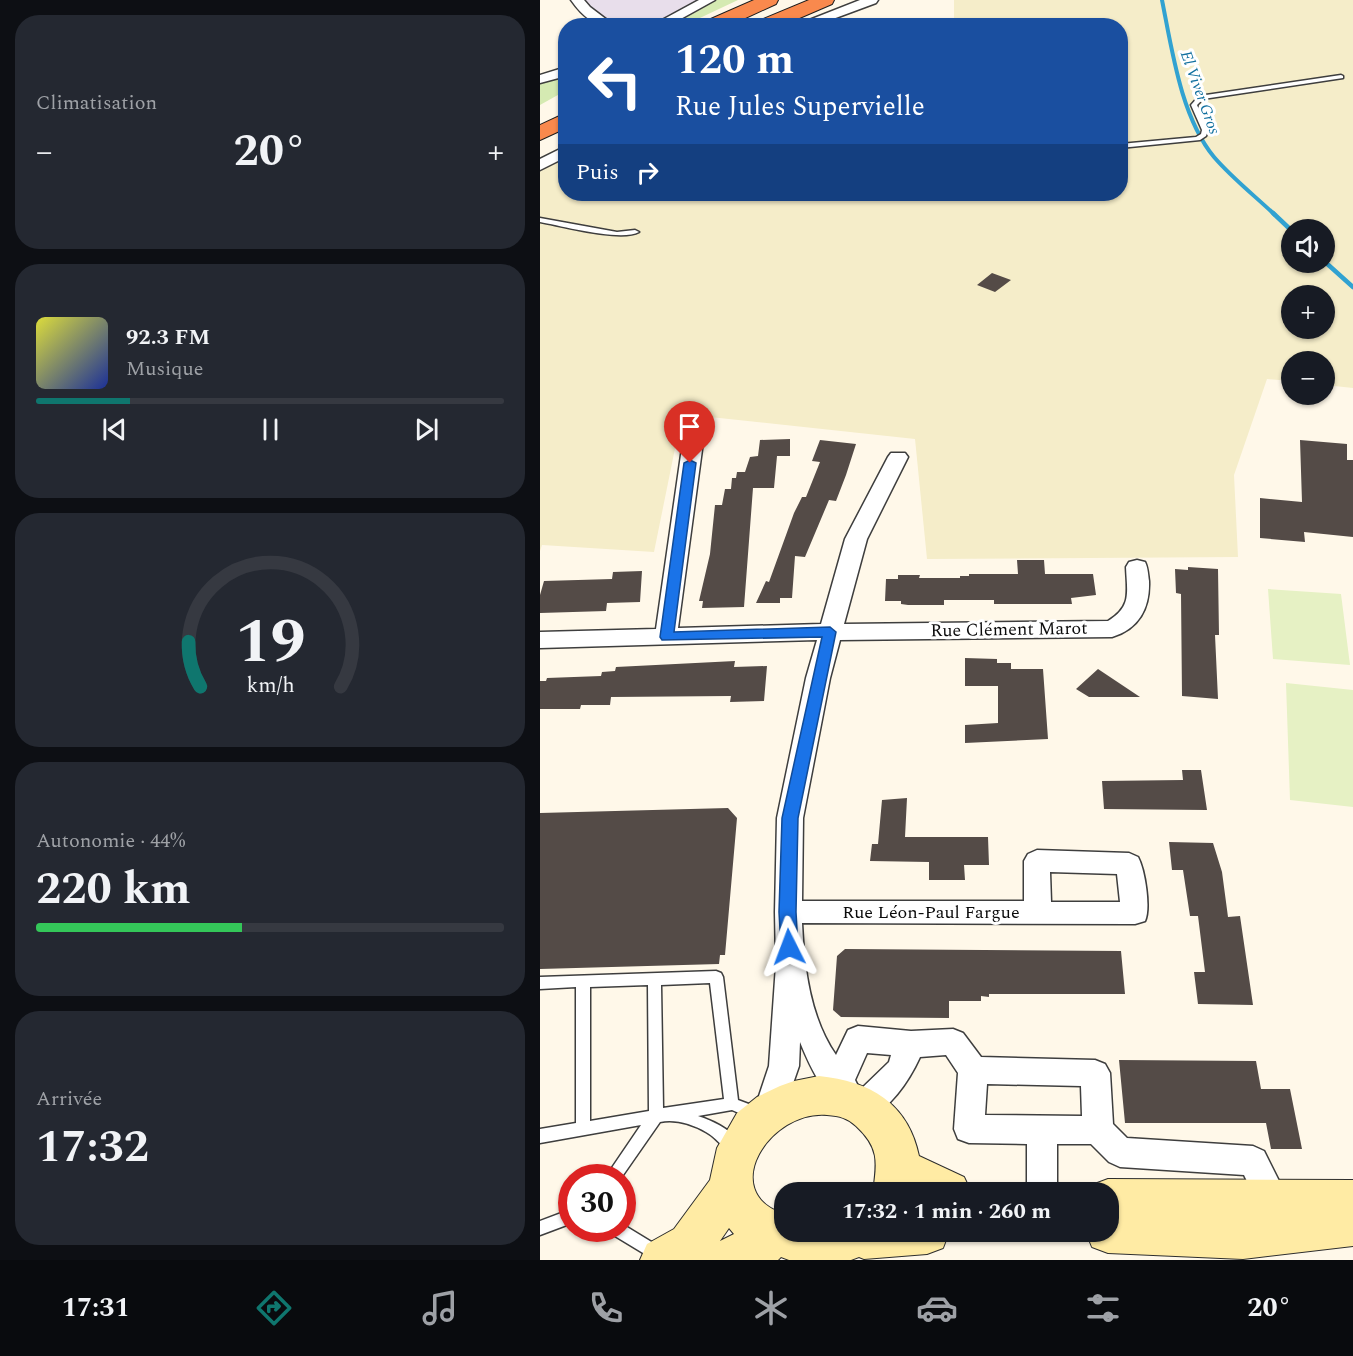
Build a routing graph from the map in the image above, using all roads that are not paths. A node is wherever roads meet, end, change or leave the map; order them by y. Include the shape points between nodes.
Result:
1 (577, 0) edge
2 (709, 0) edge
3 (750, 0) edge
4 (769, 0) edge
5 (799, 0) edge
6 (825, 0) edge
7 (872, 0) edge
8 (597, 18) edge
9 (673, 18) edge
10 (713, 18) edge
11 (729, 18) edge
12 (757, 18) edge
13 (781, 18) edge
14 (822, 18) edge
15 (558, 74) edge
16 (1341, 77) dead end
17 (540, 80) edge
18 (558, 105) edge
19 (540, 115) edge
20 (558, 124) edge
21 (558, 130) edge
22 (540, 134) edge
23 (540, 140) edge
24 (1128, 145) edge
25 (558, 155) edge
26 (540, 165) edge
27 (540, 220) edge
28 (635, 232) dead end
29 (696, 420) dead end
30 (898, 458) dead end
31 (1137, 567) dead end
32 (830, 632) junction
33 (666, 637) junction
34 (540, 640) edge
35 (788, 912) junction
36 (1038, 913) dead end
37 (790, 965) junction
38 (654, 978) junction
39 (583, 982) junction
40 (540, 983) edge
41 (911, 1044) junction
42 (973, 1070) junction
43 (851, 1097) junction
44 (754, 1110) junction
45 (673, 1113) junction
46 (656, 1116) junction
47 (583, 1129) junction
48 (1042, 1130) junction
49 (1098, 1130) junction
50 (540, 1136) edge
51 (622, 1164) edge
52 (734, 1168) junction
53 (897, 1180) edge
54 (1042, 1182) edge
55 (1272, 1199) junction
56 (1119, 1200) edge
57 (1353, 1201) edge
58 (558, 1221) edge
59 (1353, 1224) edge
60 (540, 1228) edge
61 (1119, 1231) edge
62 (1206, 1235) junction
63 (636, 1241) edge
64 (855, 1244) edge
65 (767, 1253) edge
66 (665, 1259) edge

1 - 8 street
2 - 9 street
3 - 10 highway
4 - 11 highway
5 - 12 highway
6 - 13 highway
7 - 14 street
15 - 17 street
16 - 24 lane via 1201,97 1194,105 1205,130 1201,137
18 - 19 highway
20 - 22 highway
21 - 23 highway
25 - 26 street
27 - 28 lane via 617,234
29 - 33 street
30 - 32 street via 856,539
31 - 32 street, Rue Clément Marot via 1138,604 1132,617 1112,629
32 - 33 street, Rue Clément Marot
32 - 35 street via 790,818
33 - 34 street, Rue Clément Marot
35 - 36 street, Rue Léon-Paul Fargue
35 - 37 street
37 - 43 street via 802,1013 821,1058
37 - 44 street via 784,1066
38 - 39 lane
38 - 44 lane via 716,977
38 - 46 lane
39 - 40 lane
39 - 47 lane
41 - 42 street via 953,1042
41 - 43 street via 899,1071
41 - 43 street via 858,1039
42 - 48 street via 969,1129
42 - 49 street via 1095,1073
43 - 44 main road via 810,1095
43 - 53 main road via 886,1127 896,1147
44 - 45 lane
44 - 52 main road
45 - 46 lane
45 - 52 lane via 711,1127
46 - 47 lane
46 - 51 lane
47 - 50 lane
48 - 49 street
48 - 54 street
49 - 55 street via 1120,1152 1253,1161
52 - 65 main road via 736,1208
52 - 66 main road via 690,1245
55 - 56 main road
55 - 57 main road
55 - 62 main road via 1263,1214 1252,1220
58 - 60 lane
59 - 62 main road via 1243,1237
61 - 62 main road
63 - 66 lane
64 - 65 main road via 825,1254

